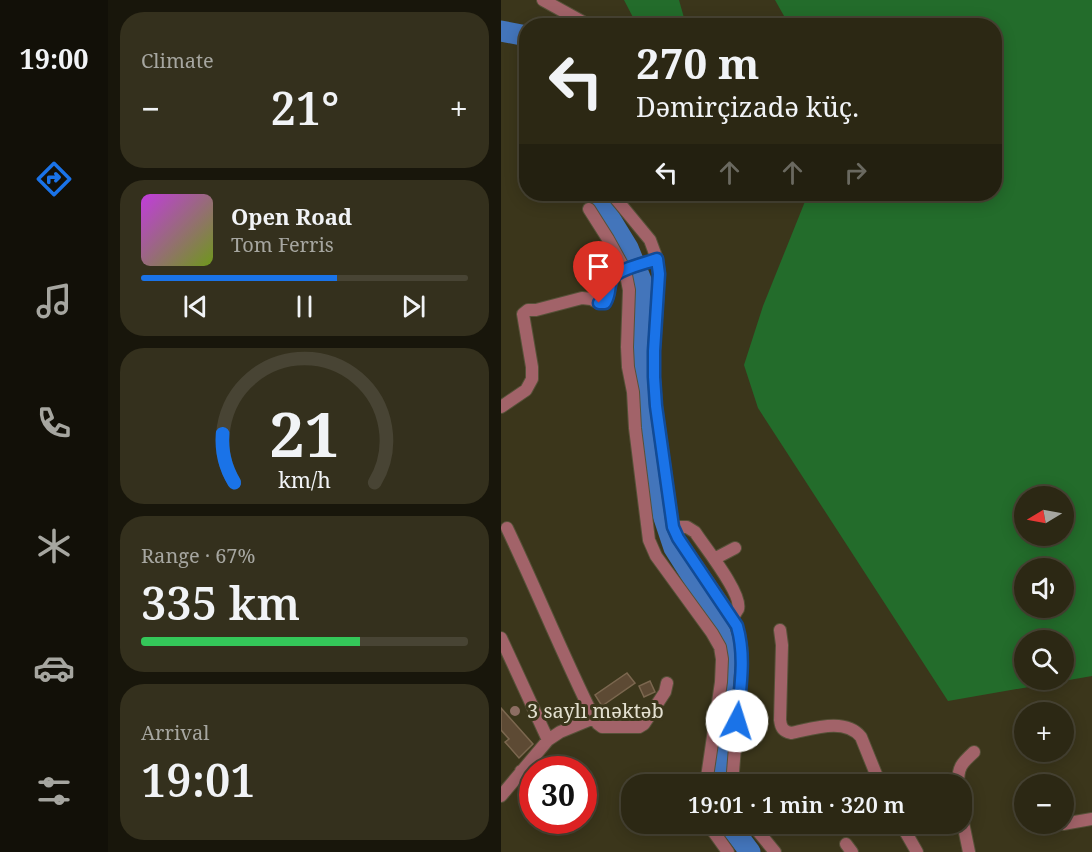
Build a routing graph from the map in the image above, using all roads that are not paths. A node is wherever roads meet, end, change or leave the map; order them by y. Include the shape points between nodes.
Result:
1 (543, 0) edge
2 (576, 18) edge
3 (618, 201) edge
4 (589, 209) dead end
5 (652, 261) junction
6 (627, 269) junction
7 (501, 407) edge
8 (673, 527) junction
9 (507, 528) dead end
10 (735, 548) dead end
11 (714, 559) junction
12 (732, 617) junction
13 (780, 630) dead end
14 (501, 638) edge
15 (667, 683) dead end
16 (594, 718) junction
17 (548, 741) junction
18 (974, 752) dead end
19 (534, 756) edge
20 (519, 774) edge
21 (707, 774) edge
22 (733, 774) edge
23 (877, 774) edge
24 (958, 774) edge
25 (501, 796) edge
26 (1092, 819) edge
27 (1074, 822) edge
28 (715, 834) edge
29 (760, 834) edge
30 (907, 834) edge
31 (965, 834) edge
32 (728, 852) edge
33 (775, 852) edge
34 (917, 852) edge
35 (969, 852) edge

1 - 2 street
3 - 5 street via 650,240
4 - 6 street
5 - 6 street
5 - 8 street via 659,274 654,351 656,406
6 - 7 street via 612,279 605,303 582,298 523,314 532,379 526,390
6 - 21 street via 628,367 649,540 656,556 712,633 722,659
8 - 11 street via 687,527 695,532
8 - 12 street
9 - 16 street
10 - 11 street
11 - 12 street via 738,602
12 - 22 street via 742,642
13 - 23 street via 781,727 791,733 828,726 856,731
14 - 17 street
15 - 16 street via 665,692 639,727 602,727
16 - 17 street
17 - 19 street
18 - 24 street via 963,762
20 - 25 street
26 - 27 street
28 - 32 street
29 - 33 street
30 - 34 street
31 - 35 street

